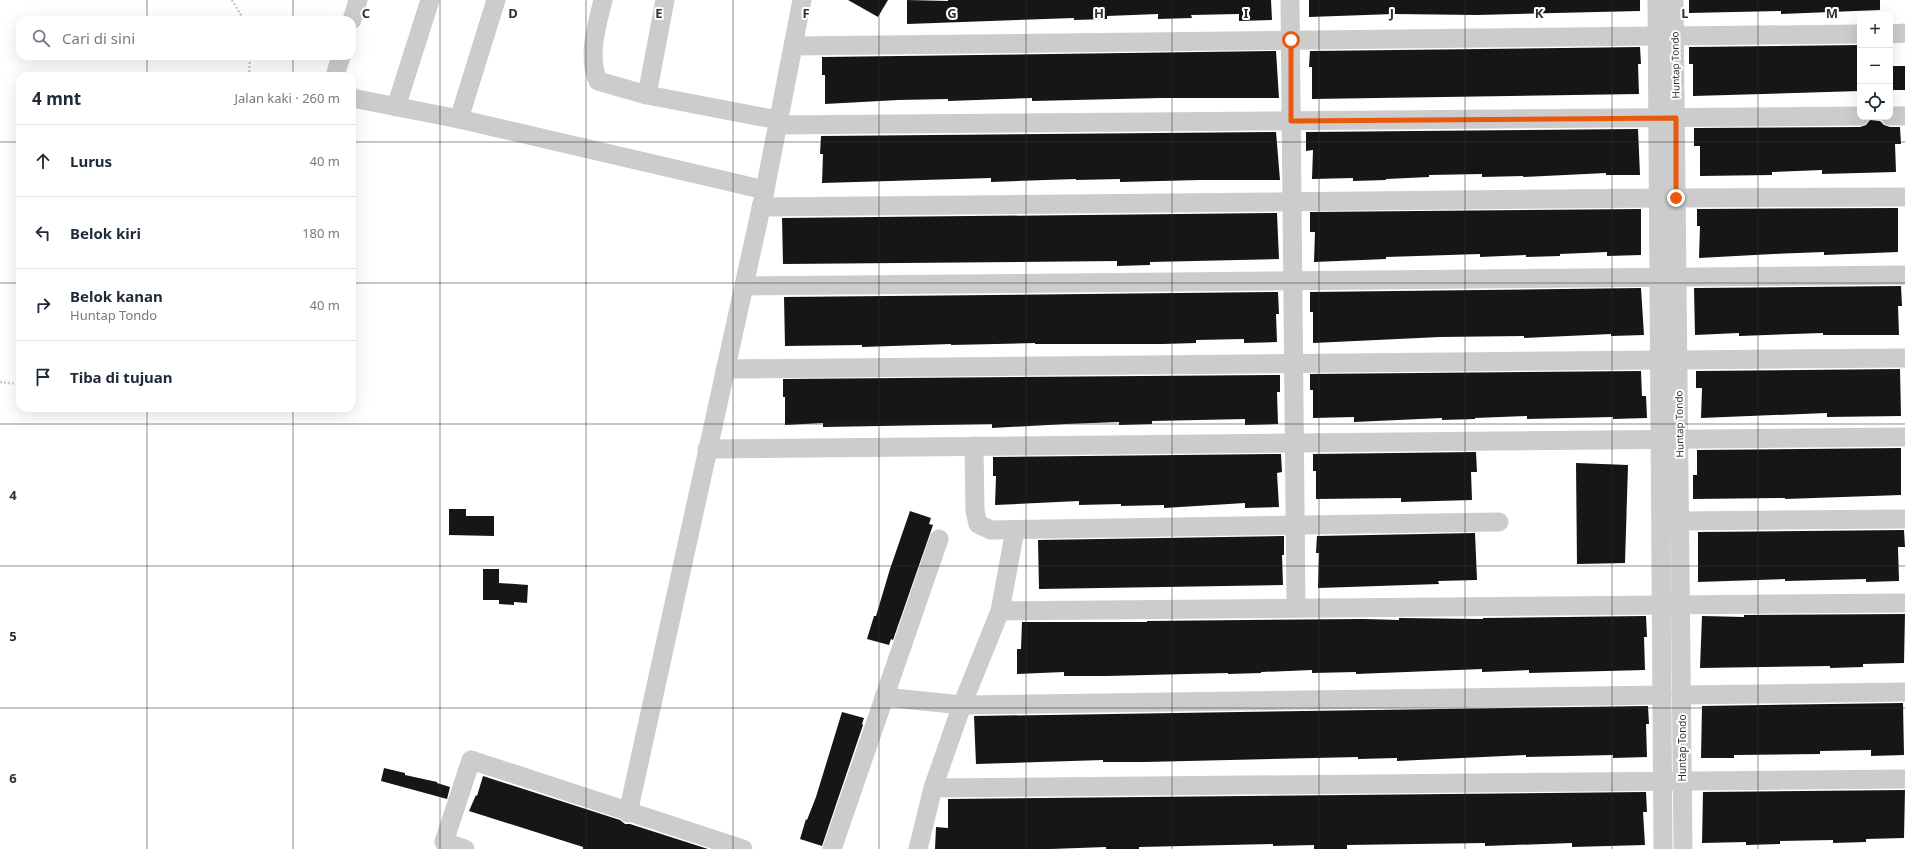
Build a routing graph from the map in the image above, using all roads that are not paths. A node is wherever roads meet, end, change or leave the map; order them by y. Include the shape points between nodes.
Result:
1 (358, 0) edge
2 (430, 0) edge
3 (496, 0) edge
4 (603, 0) edge
5 (665, 0) edge
6 (802, 0) edge
7 (1290, 0) edge
8 (1657, 0) edge
9 (1674, 0) edge
10 (353, 16) edge
11 (1905, 33) edge
12 (1857, 34) edge
13 (1893, 34) edge
14 (1666, 36) junction
15 (1291, 40) junction
16 (793, 46) junction
17 (340, 60) edge
18 (336, 72) edge
19 (647, 95) junction
20 (356, 99) edge
21 (396, 107) junction
22 (1857, 116) edge
23 (1893, 116) edge
24 (1905, 116) edge
25 (1667, 118) junction
26 (459, 119) junction
27 (1291, 121) junction
28 (777, 123) junction
29 (1905, 196) edge
30 (763, 198) junction
31 (1667, 198) junction
32 (1292, 202) junction
33 (1905, 275) edge
34 (1668, 277) junction
35 (1293, 281) junction
36 (744, 286) junction
37 (1905, 358) edge
38 (1669, 360) junction
39 (1294, 364) junction
40 (726, 369) junction
41 (1905, 437) edge
42 (1660, 439) junction
43 (1679, 439) junction
44 (1294, 443) junction
45 (974, 446) junction
46 (707, 449) junction
47 (1905, 519) edge
48 (1680, 521) junction
49 (1499, 522) dead end
50 (1295, 525) junction
51 (1015, 530) junction
52 (939, 539) dead end
53 (1905, 603) edge
54 (1661, 605) junction
55 (1680, 605) junction
56 (1296, 607) junction
57 (1000, 611) junction
58 (1905, 692) edge
59 (1662, 695) junction
60 (1681, 695) junction
61 (884, 697) junction
62 (962, 705) junction
63 (1905, 779) edge
64 (1682, 780) junction
65 (1663, 781) junction
66 (933, 788) junction
67 (628, 813) junction
68 (465, 849) edge
69 (744, 849) edge
70 (832, 849) edge
71 (918, 849) edge
72 (1663, 849) edge
73 (1683, 849) edge

1 - 10 street
2 - 21 street
3 - 26 street
4 - 19 street via 594,36 594,68 598,81
5 - 19 street
6 - 16 street
7 - 15 street
8 - 14 street
9 - 14 street, Huntap Tondo
11 - 13 street
12 - 14 street
14 - 15 street
14 - 25 street
15 - 16 street
15 - 27 street
16 - 28 street
17 - 18 street
19 - 28 street
20 - 21 street
21 - 26 street
22 - 25 street
23 - 24 street
25 - 27 street
25 - 31 street
26 - 30 street
27 - 28 street
27 - 32 street
28 - 30 street
29 - 31 street
30 - 32 street
30 - 36 street
31 - 32 street
31 - 34 street
32 - 35 street
33 - 34 street
34 - 35 street
34 - 38 street
35 - 36 street
35 - 39 street
36 - 40 street
37 - 38 street
38 - 39 street
38 - 42 street
38 - 43 street, Huntap Tondo
39 - 40 street
39 - 44 street
40 - 46 street
41 - 43 street
42 - 43 street
42 - 44 street
42 - 54 street
43 - 48 street, Huntap Tondo
44 - 45 street
44 - 50 street
45 - 46 street
45 - 51 street via 975,511 978,524 992,530
46 - 67 street
47 - 48 street
48 - 55 street, Huntap Tondo
49 - 50 street
50 - 51 street
50 - 56 street
51 - 57 street
52 - 61 street
53 - 55 street
54 - 55 street
54 - 56 street
54 - 59 street
55 - 60 street, Huntap Tondo
56 - 57 street
57 - 62 street
58 - 60 street
59 - 62 street
59 - 65 street
60 - 64 street, Huntap Tondo
61 - 62 street
61 - 70 street
62 - 66 street
63 - 64 street
64 - 65 street
64 - 73 street, Huntap Tondo
65 - 66 street
65 - 72 street
66 - 71 street
67 - 68 street via 471,760 444,842
67 - 69 street

